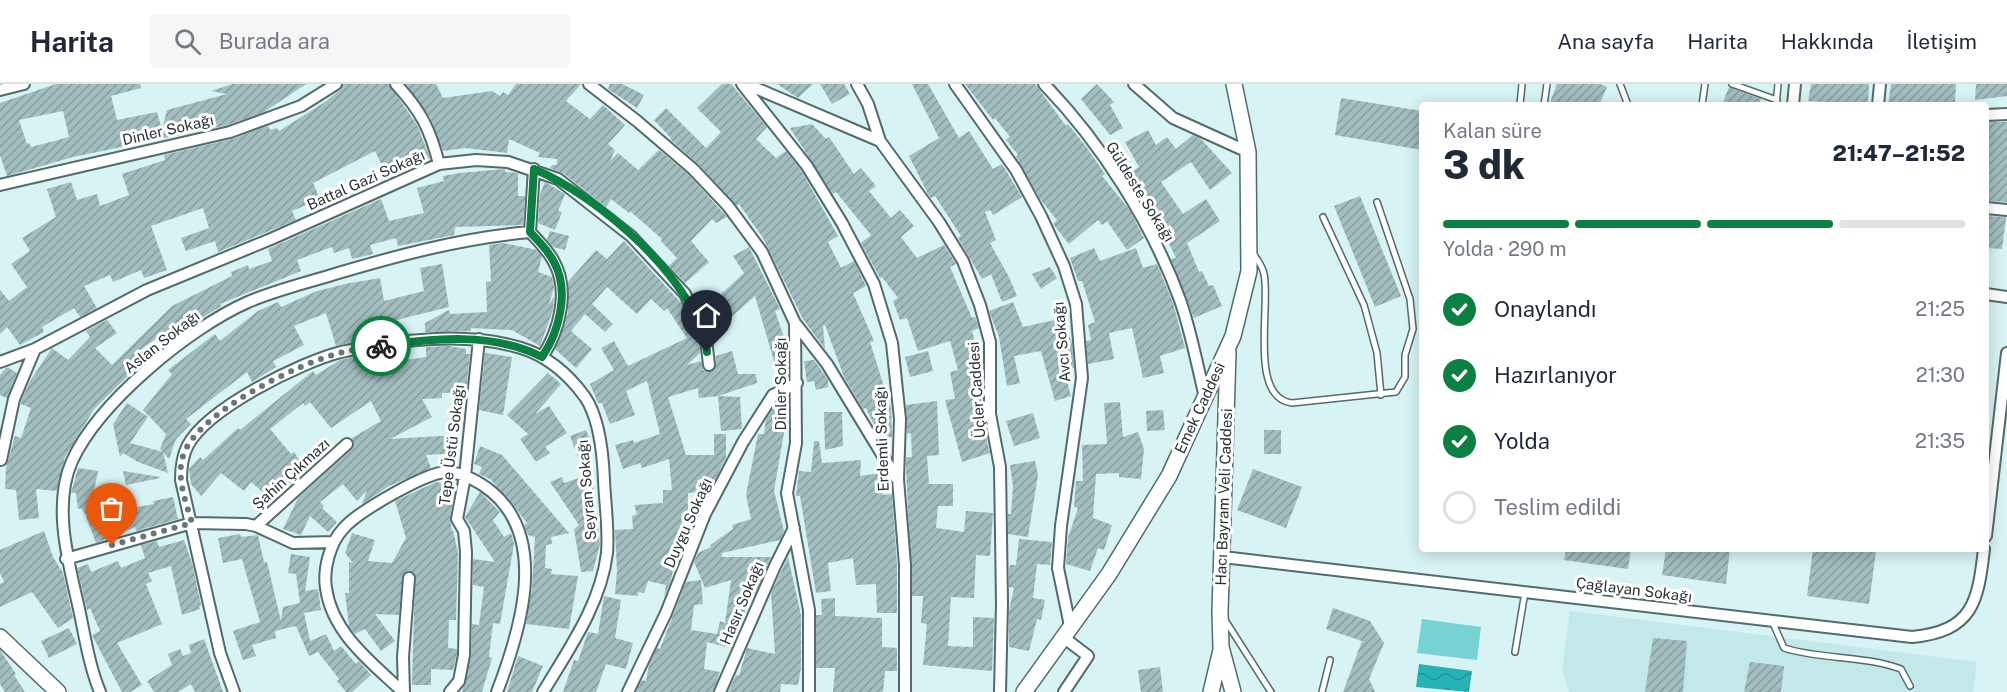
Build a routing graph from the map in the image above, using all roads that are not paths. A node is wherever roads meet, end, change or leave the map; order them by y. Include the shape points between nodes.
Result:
1 (24, 84) edge
2 (336, 84) edge
3 (396, 84) edge
4 (588, 84) edge
5 (744, 84) edge
6 (857, 84) edge
7 (955, 84) edge
8 (1044, 84) edge
9 (1134, 84) edge
10 (1234, 84) edge
11 (1522, 84) edge
12 (1547, 84) edge
13 (1620, 84) edge
14 (1705, 84) edge
15 (1732, 84) edge
16 (1778, 84) edge
17 (1795, 84) edge
18 (1880, 84) edge
19 (0, 90) edge
20 (1520, 102) edge
21 (1544, 102) edge
22 (1627, 102) edge
23 (1702, 102) edge
24 (1776, 102) edge
25 (1793, 102) edge
26 (1878, 102) edge
27 (2007, 114) edge
28 (1989, 115) edge
29 (880, 141) junction
30 (1248, 152) junction
31 (439, 164) junction
32 (534, 169) junction
33 (0, 185) edge
34 (1377, 202) dead end
35 (1989, 208) edge
36 (2007, 210) edge
37 (1323, 217) dead end
38 (530, 232) junction
39 (1247, 244) junction
40 (1989, 294) edge
41 (2007, 297) edge
42 (795, 323) junction
43 (479, 339) junction
44 (1229, 346) junction
45 (35, 349) junction
46 (2007, 353) edge
47 (542, 357) junction
48 (0, 362) edge
49 (709, 365) dead end
50 (797, 383) junction
51 (2005, 393) edge
52 (1381, 395) junction
53 (1205, 398) junction
54 (347, 444) dead end
55 (1, 460) edge
56 (465, 476) junction
57 (898, 479) junction
58 (1989, 513) edge
59 (192, 523) junction
60 (256, 526) junction
61 (794, 528) junction
62 (334, 542) junction
63 (1984, 552) edge
64 (1223, 557) junction
65 (66, 560) junction
66 (409, 578) dead end
67 (1525, 592) junction
68 (1220, 612) junction
69 (1772, 621) junction
70 (1067, 632) junction
71 (0, 637) edge
72 (1221, 647) junction
73 (1515, 652) dead end
74 (1329, 660) dead end
75 (1910, 686) dead end
76 (58, 692) edge
77 (100, 692) edge
78 (234, 692) edge
79 (404, 692) edge
80 (450, 692) edge
81 (497, 692) edge
82 (543, 692) edge
83 (628, 692) edge
84 (720, 692) edge
85 (809, 692) edge
86 (905, 692) edge
87 (1000, 692) edge
88 (1024, 692) edge
89 (1064, 692) edge
90 (1211, 692) edge
91 (1233, 692) edge
92 (1271, 692) edge
93 (1322, 692) edge

1 - 19 street
2 - 33 street, Dinler Sokağı via 301,106 230,132
3 - 31 street via 429,128
4 - 42 street, Dinler Sokağı via 693,169 728,206 762,252
5 - 29 street
5 - 57 street, Erdemli Sokağı via 807,166 874,284 892,343 900,419
6 - 29 street, Üçler Caddesi
7 - 70 street, Avcı Sokağı via 999,144 1031,197 1064,266 1076,304 1082,378 1058,568
8 - 53 street, Güldeste Sokağı via 1080,126 1126,191 1156,243 1180,301
9 - 30 street via 1173,118
10 - 30 street, Emek Caddesi
11 - 20 lane
12 - 21 lane
13 - 22 lane
14 - 23 lane
15 - 24 lane
16 - 24 lane
17 - 25 street
18 - 26 street
27 - 28 street
29 - 87 street, Üçler Caddesi via 963,261 990,342 990,414 1000,466
30 - 39 street, Emek Caddesi
31 - 32 street, Battal Gazi Sokağı via 476,160
31 - 45 street, Battal Gazi Sokağı via 147,290
32 - 38 street
32 - 49 street, Battal Gazi Sokağı via 564,183 608,216 675,280 699,320
34 - 52 lane via 1410,299 1413,329 1405,355 1404,377 1396,392
35 - 36 street
37 - 52 lane via 1364,305 1377,353
38 - 47 street via 554,261 560,280 556,332
38 - 65 street, Aslan Sokağı via 394,256 296,285 248,302 184,340 118,397 73,460 65,491
39 - 44 street, Emek Caddesi via 1249,271
39 - 52 lane via 1264,274 1267,381 1279,398 1292,403
40 - 41 street
42 - 50 street, Dinler Sokağı
42 - 57 street via 827,364
43 - 47 street, Seyran Sokağı
43 - 56 street, Tepe Üstü Sokağı
43 - 59 street, Seyran Sokağı via 388,345 339,353 244,396 198,431 187,446 181,480
44 - 53 street, Emek Caddesi
44 - 64 street, Hacı Bayram Veli Caddesi
45 - 48 street, Battal Gazi Sokağı
45 - 55 street via 14,399
46 - 51 street
47 - 82 street, Seyran Sokağı via 571,380 591,409 604,467 607,549 596,598
50 - 61 street, Dinler Sokağı via 796,443 787,493
50 - 83 street, Duygu Sokağı via 773,395 743,442 705,514 666,613
51 - 58 street
53 - 70 street, Emek Caddesi via 1169,476 1109,574
54 - 60 street, Şahin Çıkmazı
56 - 62 street via 443,472 404,488 351,521
56 - 80 street, Tepe Üstü Sokağı via 457,519 464,531 466,552 464,655 459,681
56 - 81 street via 483,484 505,505 516,520 524,544 526,573 518,618
57 - 86 street, Erdemli Sokağı via 905,564
59 - 60 street
59 - 65 street
59 - 78 street, Seyran Sokağı via 220,652
60 - 62 street via 293,543
61 - 84 street, Hasır Sokağı
61 - 85 street, Dinler Sokağı via 809,610
62 - 79 street via 325,570 326,588 339,627
63 - 69 street, Çağlayan Sokağı via 1980,590 1972,606 1953,627 1932,635 1912,637
64 - 67 street, Çağlayan Sokağı
64 - 68 street, Hacı Bayram Veli Caddesi
65 - 77 street, Aslan Sokağı via 91,670
66 - 79 street
67 - 69 street, Çağlayan Sokağı
67 - 73 lane
68 - 72 street, Hacı Bayram Veli Caddesi
68 - 92 lane
69 - 75 lane via 1784,648 1883,662 1901,669
70 - 88 street, Emek Caddesi
70 - 89 street via 1088,656
71 - 76 street
72 - 90 street
72 - 91 street
74 - 93 lane

